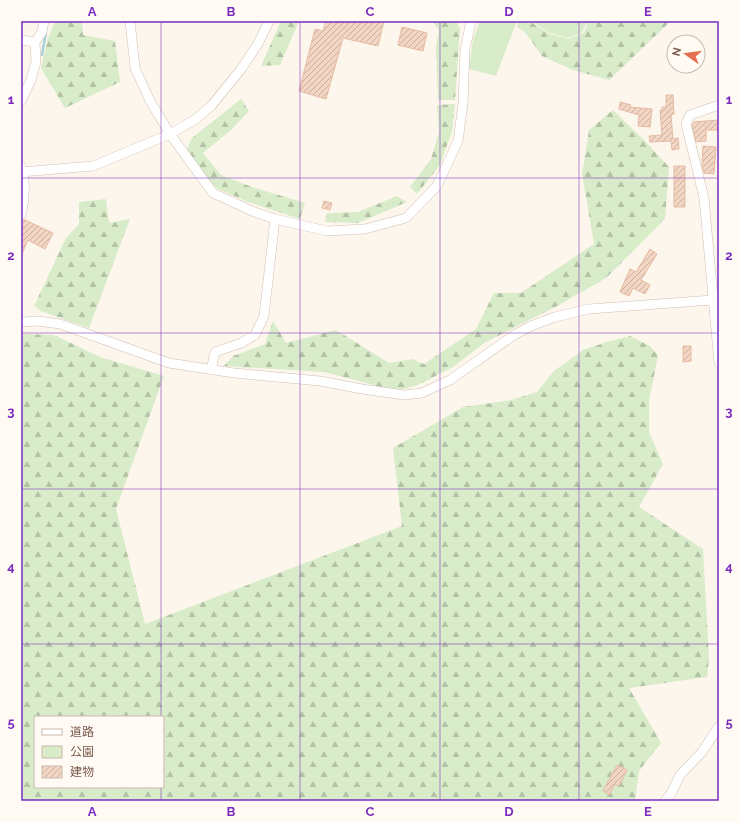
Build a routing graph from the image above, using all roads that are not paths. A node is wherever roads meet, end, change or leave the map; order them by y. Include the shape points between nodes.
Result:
1 (44, 21) edge
2 (130, 21) edge
3 (269, 21) edge
4 (471, 21) edge
5 (21, 40) edge
6 (35, 42) junction
7 (21, 101) edge
8 (719, 105) edge
9 (170, 134) junction
10 (22, 170) edge
11 (21, 214) edge
12 (275, 218) junction
13 (716, 299) edge
14 (21, 322) edge
15 (719, 363) edge
16 (211, 370) junction
17 (719, 726) edge
18 (665, 801) edge

1 - 6 street via 42,32
2 - 9 street via 134,68
3 - 9 street via 242,68 212,105
4 - 12 street via 465,50 464,104 458,141 437,186 406,218 365,229 327,231
5 - 6 street
6 - 7 street via 36,62
8 - 13 street via 690,115 686,124 704,198
9 - 10 street via 93,166
9 - 12 street via 213,193 252,211
10 - 11 street via 24,196
12 - 16 street via 264,316 255,335 216,352
13 - 15 street
13 - 16 street via 589,309 555,317 514,335 450,380 422,393 404,395 320,381
14 - 16 street via 60,324 169,362
17 - 18 street via 702,752 680,775

